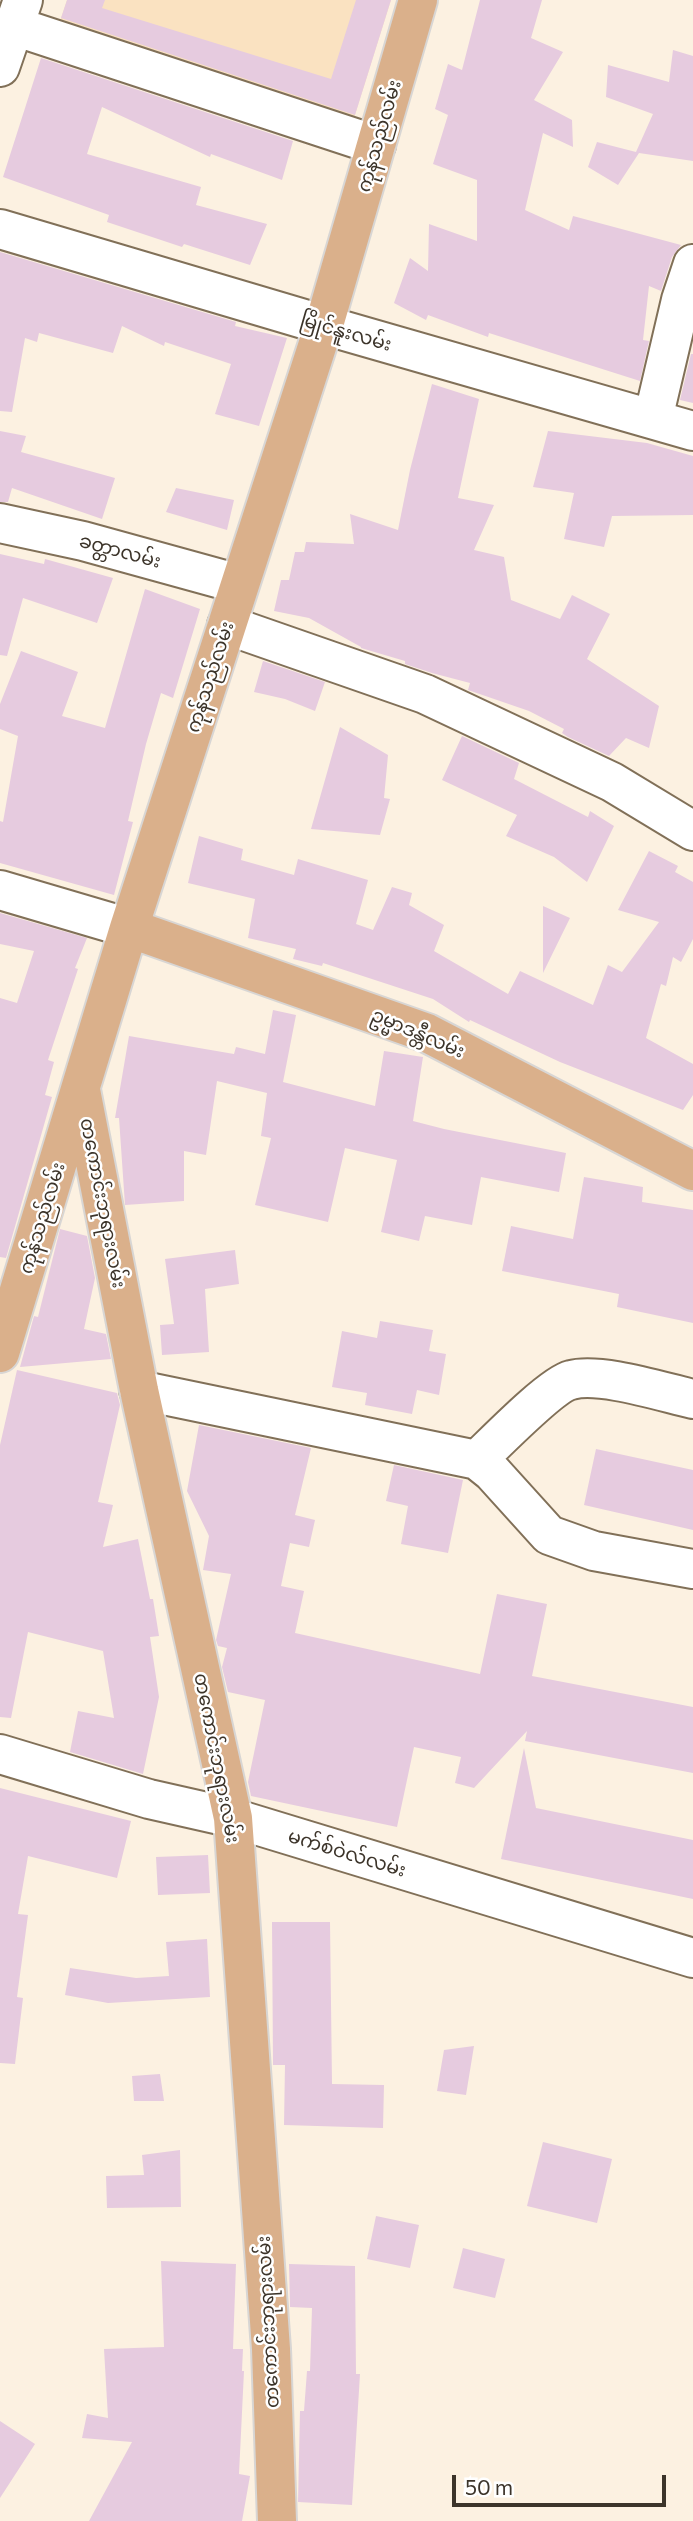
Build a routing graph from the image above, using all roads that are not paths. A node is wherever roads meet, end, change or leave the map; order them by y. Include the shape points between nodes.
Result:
1 (418, 0) edge
2 (19, 13) edge
3 (0, 67) edge
4 (376, 145) junction
5 (0, 229) edge
6 (693, 264) edge
7 (324, 326) junction
8 (653, 419) junction
9 (693, 432) edge
10 (0, 523) edge
11 (239, 584) junction
12 (227, 625) junction
13 (693, 831) edge
14 (0, 890) edge
15 (129, 928) junction
16 (82, 1090) junction
17 (693, 1171) edge
18 (0, 1353) edge
19 (139, 1390) junction
20 (693, 1399) edge
21 (477, 1460) junction
22 (693, 1569) edge
23 (0, 1754) edge
24 (233, 1818) junction
25 (693, 1958) edge
26 (277, 2521) edge

1 - 4 main road, ကုန်သည်လမ်း
2 - 3 street
2 - 4 street
4 - 7 main road, ကုန်သည်လမ်း
5 - 7 street, မြိုင်နူးလမ်း
6 - 8 street
7 - 8 street, မြိုင်နူးလမ်း
7 - 11 main road, ကုန်သည်လမ်း
8 - 9 street, မြိုင်နူးလမ်း
10 - 11 street, ခတ္တာလမ်း
11 - 12 main road, ကုန်သည်လမ်း
12 - 13 street via 425,694 612,782
12 - 15 main road, ကုန်သည်လမ်း
14 - 15 street
15 - 16 main road, ကုန်သည်လမ်း
15 - 17 main road, ဥမ္မာဒန္တီလမ်း via 427,1033
16 - 18 main road, ကုန်သည်လမ်း
16 - 19 main road, တကောင်းဘုရားလမ်း
19 - 21 street
19 - 24 main road, တကောင်းဘုရားလမ်း
20 - 21 street via 601,1379 570,1380 540,1401
21 - 22 street via 549,1535 594,1551
23 - 24 street, မက်စ်ဝဲလ်လမ်း via 149,1799
24 - 25 street, မက်စ်ဝဲလ်လမ်း
24 - 26 main road, တကောင်းဘုရားလမ်း via 271,2349

